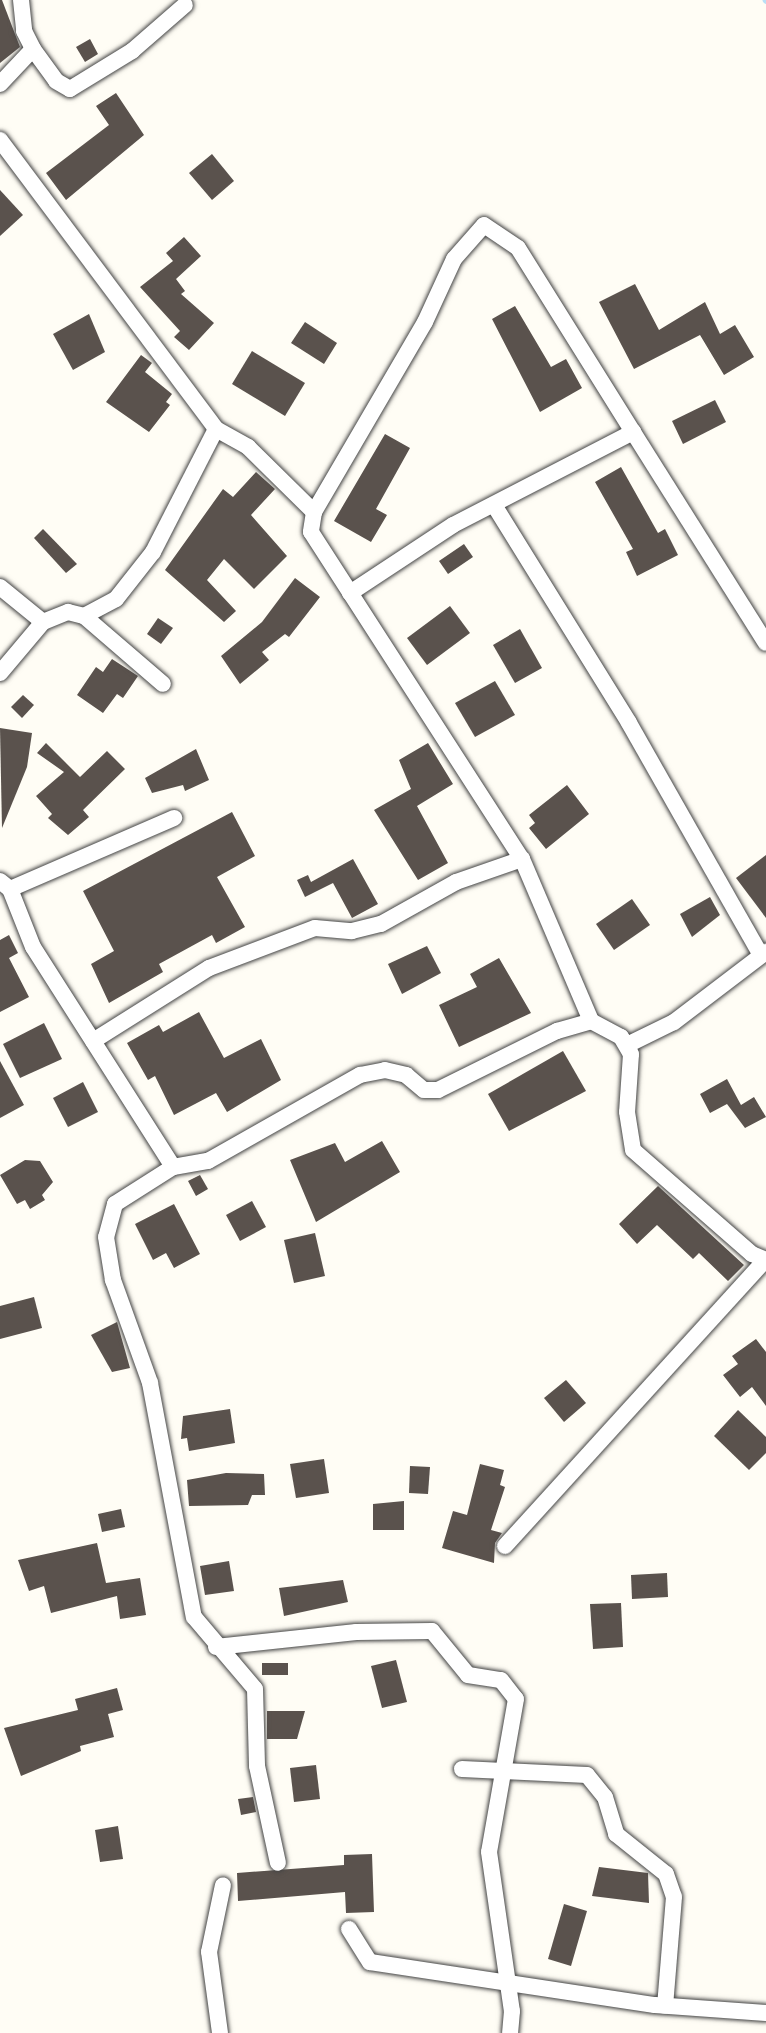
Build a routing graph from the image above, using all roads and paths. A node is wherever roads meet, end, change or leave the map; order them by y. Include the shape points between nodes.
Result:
1 (21, 0) edge
2 (185, 5) dead end
3 (33, 49) junction
4 (45, 66) junction
5 (4, 82) edge
6 (0, 140) edge
7 (216, 429) junction
8 (633, 432) junction
9 (494, 505) junction
10 (314, 512) junction
11 (0, 587) edge
12 (350, 593) junction
13 (84, 616) junction
14 (43, 622) junction
15 (766, 643) edge
16 (0, 673) edge
17 (163, 684) dead end
18 (174, 818) dead end
19 (522, 860) junction
20 (5, 885) edge
21 (764, 954) edge
22 (591, 1021) junction
23 (93, 1041) junction
24 (627, 1044) junction
25 (173, 1167) junction
26 (765, 1261) edge
27 (505, 1546) dead end
28 (216, 1647) junction
29 (462, 1769) dead end
30 (502, 1772) junction
31 (278, 1863) dead end
32 (223, 1885) dead end
33 (349, 1929) dead end
34 (506, 1986) junction
35 (665, 2006) junction
36 (766, 2013) edge
37 (220, 2033) edge
38 (510, 2033) edge

1 - 3 street via 24,31
2 - 4 street via 132,51 82,84 61,86
3 - 4 street
3 - 5 street
4 - 5 street
6 - 7 street
7 - 10 street via 248,447
7 - 13 street via 153,552 116,599
8 - 9 street
8 - 10 street via 518,248 484,225 454,259 425,322
8 - 15 street
9 - 12 street
9 - 21 street via 629,723
10 - 12 street via 311,532
11 - 14 street
12 - 19 street
13 - 14 street via 55,613
13 - 17 street
14 - 16 street
18 - 20 street
19 - 22 street
19 - 23 street via 456,882 381,924 352,931 315,928 209,968
20 - 23 street via 33,947
21 - 24 street via 674,1022
22 - 24 street via 606,1025
22 - 25 street via 557,1031 438,1090 424,1090 406,1075 385,1070 360,1075 208,1161
23 - 25 street
24 - 26 street via 628,1135 633,1150
25 - 28 street via 115,1204 106,1237 113,1280 150,1383 194,1617
26 - 27 street
28 - 30 street via 356,1632 432,1631 468,1675 501,1680 516,1699
28 - 31 street via 255,1689 257,1766
29 - 30 street
30 - 34 street via 489,1852
30 - 35 street via 587,1775 605,1797 616,1834 666,1874 674,1897
32 - 37 street via 209,1952
33 - 34 street via 370,1962
34 - 35 street
34 - 38 street via 512,2011
35 - 36 street

